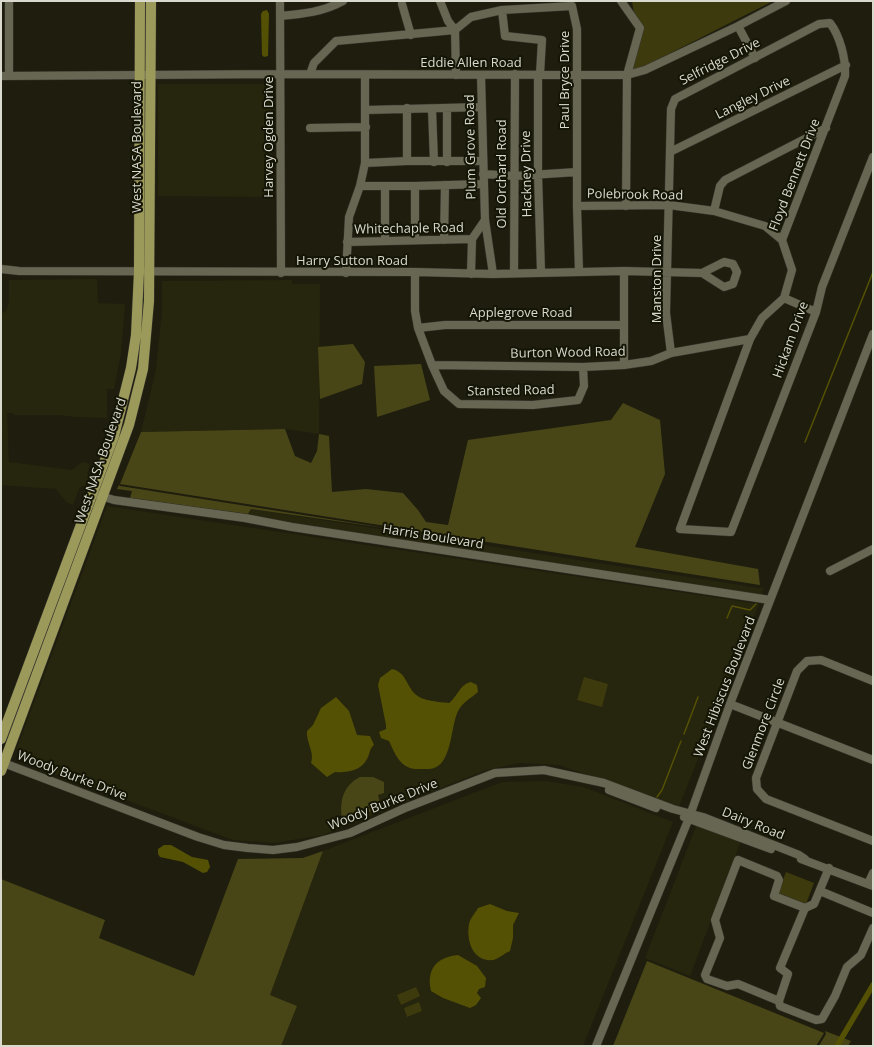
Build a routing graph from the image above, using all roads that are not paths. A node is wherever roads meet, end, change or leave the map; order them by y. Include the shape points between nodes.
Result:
1 (9, 1) edge
2 (140, 1) edge
3 (151, 1) edge
4 (280, 1) edge
5 (343, 1) edge
6 (440, 1) edge
7 (621, 1) edge
8 (786, 1) edge
9 (402, 4) dead end
10 (557, 4) edge
11 (502, 10) junction
12 (280, 16) junction
13 (830, 23) joint
14 (738, 26) junction
15 (455, 30) junction
16 (411, 35) junction
17 (755, 58) junction
18 (846, 65) junction
19 (578, 73) junction
20 (281, 74) junction
21 (310, 74) junction
22 (514, 74) junction
23 (539, 74) junction
24 (151, 75) junction
25 (365, 75) junction
26 (456, 75) junction
27 (481, 75) junction
28 (627, 75) junction
29 (5, 76) edge
30 (140, 76) junction
31 (481, 107) junction
32 (407, 108) junction
33 (432, 108) junction
34 (447, 108) junction
35 (366, 110) junction
36 (366, 127) junction
37 (310, 128) dead end
38 (826, 128) junction
39 (670, 152) junction
40 (873, 157) edge
41 (407, 160) junction
42 (482, 161) junction
43 (365, 162) junction
44 (434, 162) junction
45 (447, 162) junction
46 (577, 172) junction
47 (483, 174) junction
48 (538, 174) junction
49 (514, 176) junction
50 (483, 184) junction
51 (445, 185) junction
52 (360, 186) junction
53 (385, 186) junction
54 (415, 186) junction
55 (669, 205) junction
56 (577, 206) junction
57 (626, 206) junction
58 (714, 211) junction
59 (485, 220) junction
60 (472, 239) junction
61 (384, 240) junction
62 (415, 240) junction
63 (444, 240) junction
64 (782, 240) junction
65 (347, 242) junction
66 (1, 270) edge
67 (624, 271) junction
68 (139, 272) junction
69 (150, 272) junction
70 (415, 272) junction
71 (541, 272) junction
72 (579, 272) junction
73 (668, 272) junction
74 (281, 273) junction
75 (346, 273) junction
76 (514, 273) junction
77 (702, 273) dead end
78 (471, 274) junction
79 (493, 274) junction
80 (784, 298) junction
81 (816, 312) junction
82 (624, 325) junction
83 (418, 328) junction
84 (873, 334) edge
85 (750, 338) junction
86 (671, 353) junction
87 (432, 365) junction
88 (624, 366) junction
89 (583, 367) junction
90 (93, 493) junction
91 (104, 497) junction
92 (873, 549) edge
93 (830, 571) dead end
94 (62, 575) junction
95 (73, 579) junction
96 (770, 600) junction
97 (873, 680) edge
98 (730, 704) junction
99 (777, 722) junction
100 (1, 739) edge
101 (873, 760) edge
102 (2, 765) edge
103 (690, 816) junction
104 (873, 841) edge
105 (829, 868) junction
106 (873, 873) edge
107 (870, 885) edge
108 (820, 891) junction
109 (805, 908) junction
110 (873, 913) edge
111 (873, 928) edge
112 (779, 1001) junction
113 (596, 1046) edge

1 - 29 street
2 - 30 main road, West NASA Boulevard
3 - 24 main road, West NASA Boulevard
4 - 12 street, Harvey Ogden Drive
5 - 12 street via 307,14
6 - 15 street via 448,21
7 - 28 street via 640,28
8 - 14 street, Eddie Allen Road
9 - 16 street
10 - 11 street, Paul Bryce Drive
10 - 19 street, Paul Bryce Drive via 572,6 577,29
11 - 15 street, Paul Bryce Drive via 471,17
11 - 23 street, Hackney Drive via 505,36 542,40
12 - 20 street, Harvey Ogden Drive
13 - 17 street, Selfridge Drive via 819,24
13 - 18 street, Floyd Bennett Drive via 835,29
14 - 17 street
14 - 28 street, Eddie Allen Road via 645,70
15 - 16 street
15 - 26 street
16 - 21 street via 336,41 314,63
17 - 39 street, Selfridge Drive via 676,98 670,109
18 - 38 street, Floyd Bennett Drive via 845,76
18 - 39 street, Langley Drive
19 - 23 street, Eddie Allen Road
19 - 28 street, Eddie Allen Road
19 - 46 street, Paul Bryce Drive
20 - 21 street, Eddie Allen Road
20 - 24 street, Eddie Allen Road
20 - 74 street, Harvey Ogden Drive
21 - 25 street, Eddie Allen Road
22 - 23 street, Eddie Allen Road
22 - 27 street, Eddie Allen Road
22 - 49 street, Old Orchard Road
23 - 48 street, Hackney Drive
24 - 30 street, Eddie Allen Road
24 - 69 main road, West NASA Boulevard
25 - 26 street, Eddie Allen Road
25 - 35 street
26 - 27 street, Eddie Allen Road
27 - 31 street, Plum Grove Road
28 - 57 street
29 - 30 street, Eddie Allen Road
30 - 68 main road, West NASA Boulevard
31 - 34 street
31 - 42 street, Plum Grove Road
32 - 33 street
32 - 35 street
32 - 41 street
33 - 34 street
33 - 44 street
34 - 45 street
35 - 36 street
36 - 37 street
36 - 43 street
38 - 58 street via 725,180 720,186
38 - 64 street, Floyd Bennett Drive
39 - 55 street, Selfridge Drive
40 - 81 street, Hickam Drive via 822,287
41 - 43 street
41 - 44 street
42 - 45 street
42 - 47 street, Plum Grove Road
43 - 52 street
44 - 45 street
46 - 48 street
46 - 56 street, Paul Bryce Drive
47 - 49 street
47 - 50 street, Plum Grove Road
48 - 49 street
48 - 71 street, Hackney Drive
49 - 76 street, Old Orchard Road
50 - 51 street
50 - 59 street, Plum Grove Road
51 - 54 street
51 - 63 street
52 - 53 street
52 - 65 street via 349,217
53 - 54 street
53 - 61 street
54 - 62 street
55 - 57 street, Polebrook Road
55 - 58 street, Polebrook Road
55 - 73 street, Manston Drive
56 - 57 street, Polebrook Road
56 - 72 street, Paul Bryce Drive
58 - 64 street, Polebrook Road via 765,226
59 - 60 street
59 - 79 street, Plum Grove Road
60 - 63 street, Whitechaple Road
60 - 78 street
61 - 62 street, Whitechaple Road
61 - 65 street, Whitechaple Road
62 - 63 street, Whitechaple Road
64 - 80 street, Floyd Bennett Drive via 792,270
65 - 75 street
66 - 68 street, Harry Sutton Road
67 - 72 street, Harry Sutton Road
67 - 73 street, Harry Sutton Road
67 - 82 street
68 - 69 street, Harry Sutton Road
68 - 90 main road, West NASA Boulevard via 136,334 128,386 114,436
69 - 74 street, Harry Sutton Road
69 - 91 main road, West NASA Boulevard via 148,325 141,380 129,426
70 - 75 street, Harry Sutton Road
70 - 78 street, Harry Sutton Road
70 - 83 street, Stansted Road via 415,311
71 - 72 street, Harry Sutton Road
71 - 76 street, Harry Sutton Road
73 - 77 street, Harry Sutton Road
73 - 86 street, Manston Drive via 666,313
74 - 75 street, Harry Sutton Road
76 - 79 street, Harry Sutton Road
78 - 79 street, Harry Sutton Road
80 - 81 street
80 - 85 street via 762,318
81 - 85 street, Hickam Drive via 731,532 680,529
82 - 83 street, Applegrove Road via 444,324
82 - 88 street
83 - 87 street, Stansted Road
84 - 96 street, West Hibiscus Boulevard
85 - 86 street, Burton Wood Road
86 - 88 street, Burton Wood Road via 651,361
87 - 89 street, Burton Wood Road
87 - 89 street, Stansted Road via 444,391 459,404 511,405 578,400 584,386
88 - 89 street, Burton Wood Road
90 - 91 street, Harris Boulevard
90 - 94 main road, West NASA Boulevard
91 - 95 main road, West NASA Boulevard
91 - 96 street, Harris Boulevard
92 - 93 street
94 - 95 main road
94 - 100 main road, West NASA Boulevard
95 - 102 main road, West NASA Boulevard
96 - 98 street, West Hibiscus Boulevard
97 - 99 street, Glenmore Circle via 821,660 807,661 797,671
98 - 99 street
98 - 103 street, West Hibiscus Boulevard
99 - 101 street
99 - 104 street, Glenmore Circle via 756,778 757,789 766,799
102 - 103 street, Woody Burke Drive via 198,837 224,845 273,850 324,841 350,833 405,808 495,773 544,770 568,774
103 - 105 street, Dairy Road via 763,846
103 - 113 street, West Hibiscus Boulevard
105 - 107 street, Dairy Road
105 - 108 street
106 - 107 street
108 - 109 street via 814,904
108 - 110 street
109 - 112 street via 780,968 788,974
109 - 112 street via 774,896 780,880 777,876 738,860 716,920 720,938 705,974 707,979 727,986 738,984
111 - 112 street via 861,955 847,967 822,1020 780,1006

